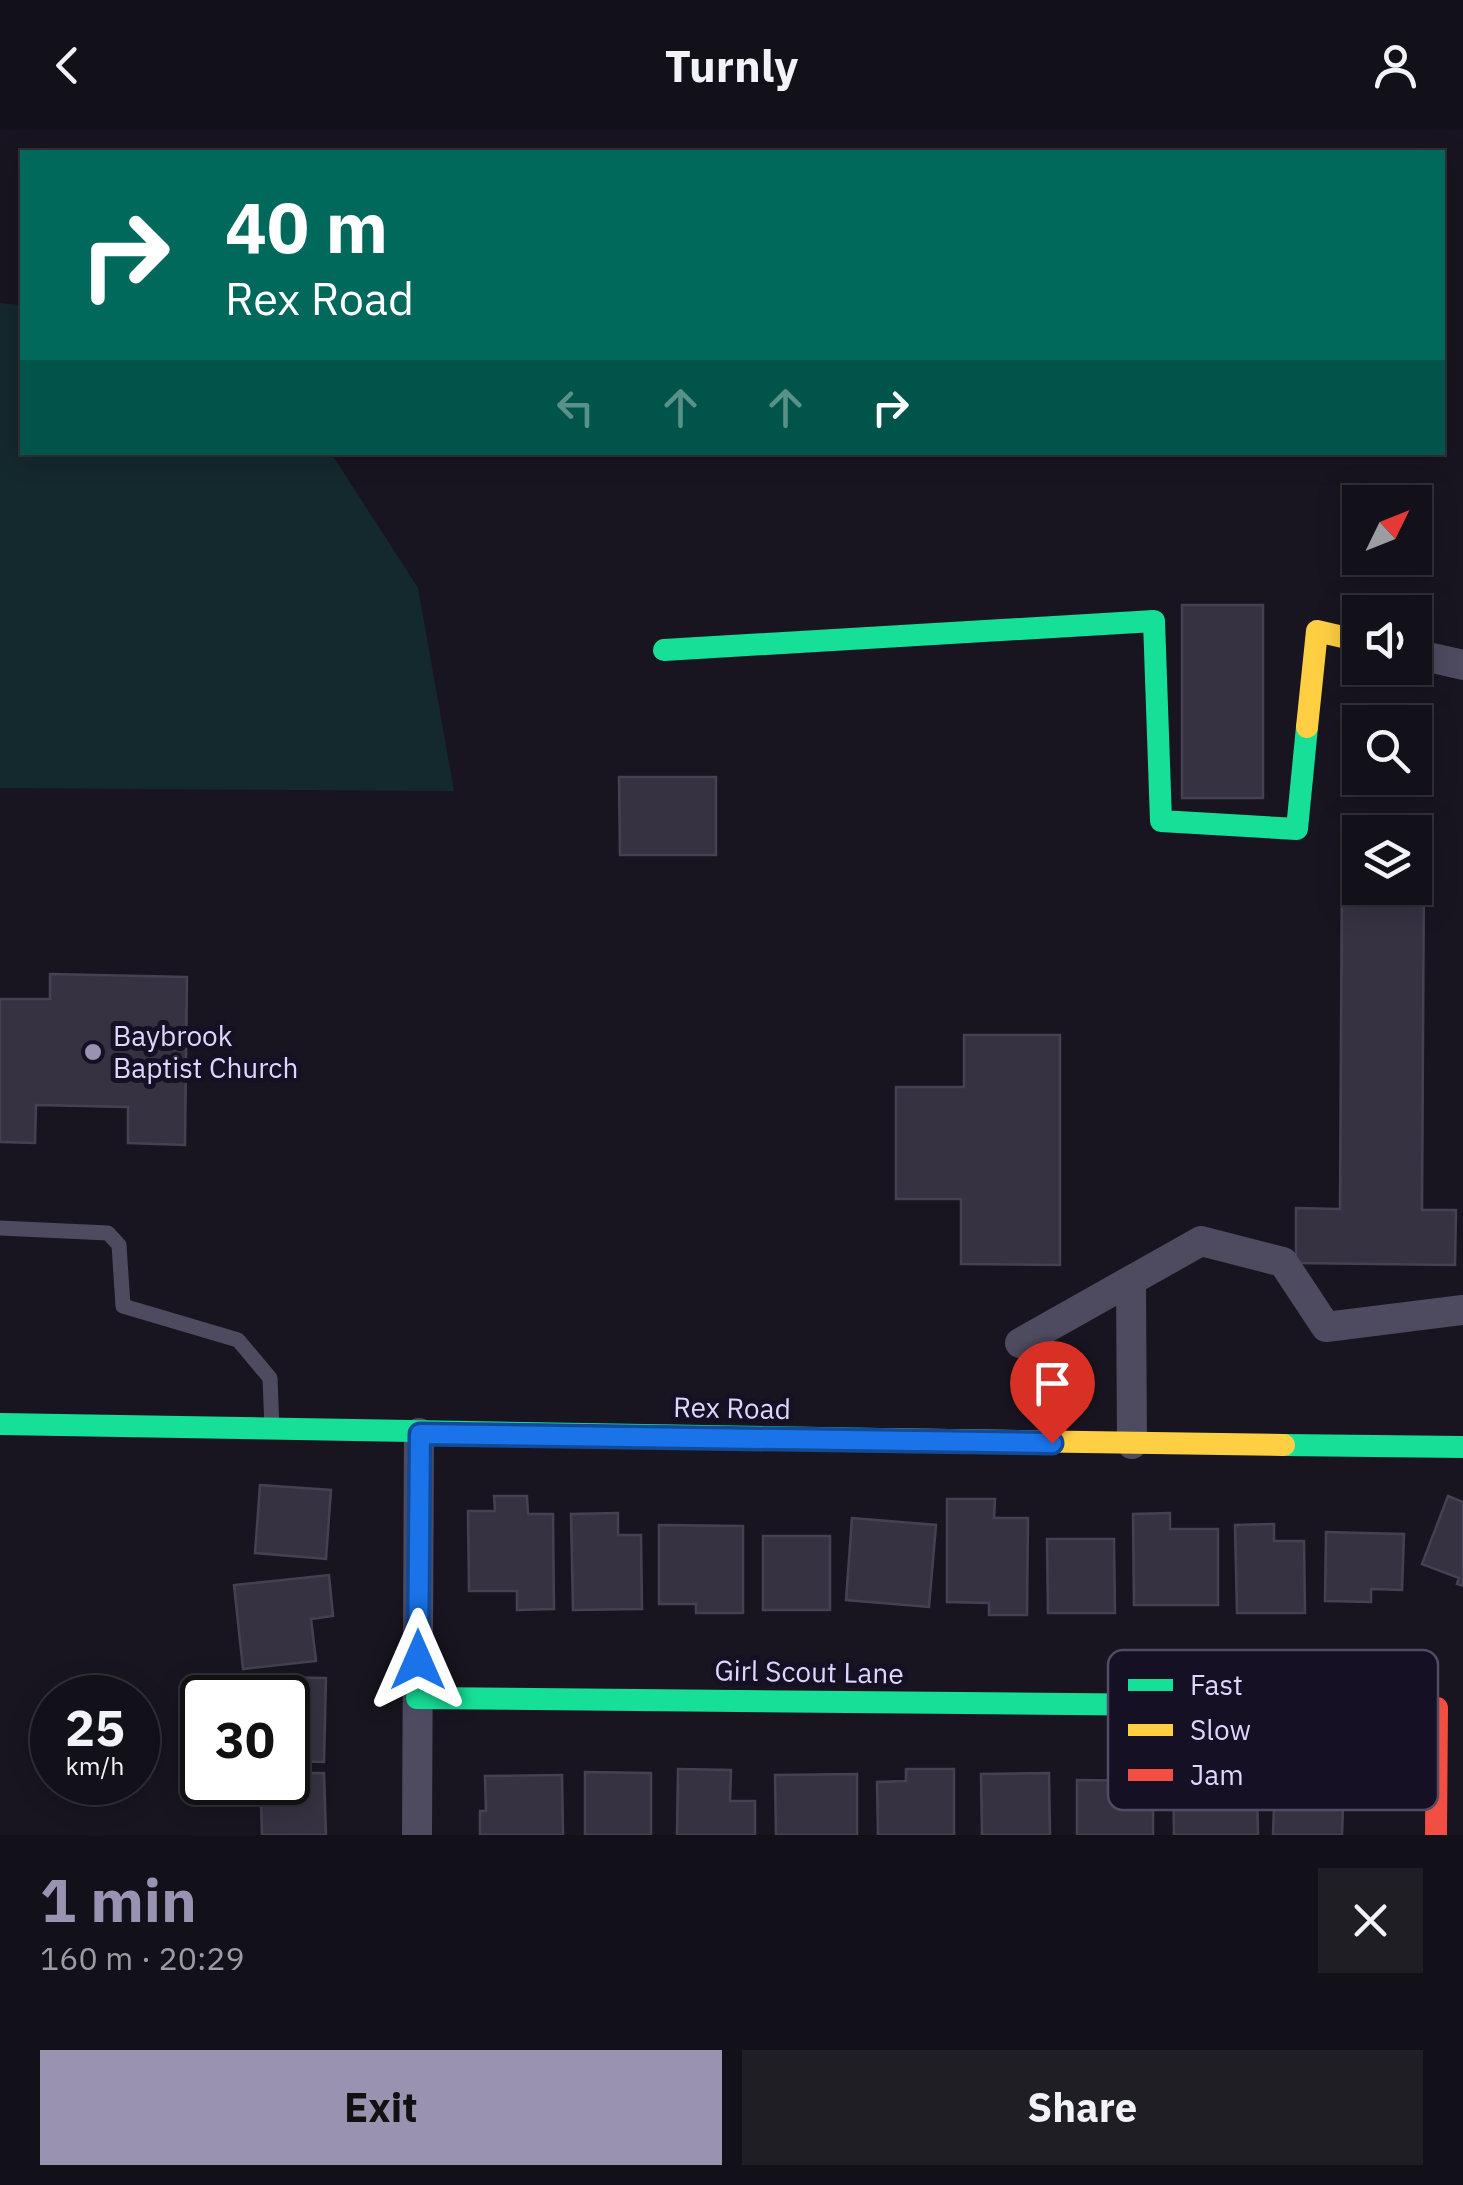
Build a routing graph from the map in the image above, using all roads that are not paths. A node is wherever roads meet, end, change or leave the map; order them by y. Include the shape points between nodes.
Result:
1 (1342, 637) edge
2 (664, 650) dead end
3 (1432, 658) edge
4 (1463, 665) edge
5 (0, 1228) edge
6 (1130, 1283) junction
7 (1463, 1310) edge
8 (1020, 1343) dead end
9 (0, 1424) edge
10 (272, 1430) junction
11 (420, 1434) junction
12 (1132, 1444) junction
13 (1463, 1447) edge
14 (418, 1698) junction
15 (1108, 1705) edge
16 (1436, 1810) edge
17 (416, 1835) edge
18 (1436, 1835) edge

1 - 2 street via 1316,631 1297,830 1161,821 1154,621
3 - 4 street
5 - 10 lane via 108,1233 119,1244 123,1306 238,1340 270,1378
6 - 7 street via 1201,1241 1283,1262 1326,1327
6 - 8 street
6 - 12 street
9 - 10 street, Rex Road
10 - 11 street, Rex Road
11 - 12 street, Rex Road
11 - 14 street
12 - 13 street, Rex Road
14 - 15 street, Girl Scout Lane
14 - 17 street
16 - 18 street, Girl Scout Lane

